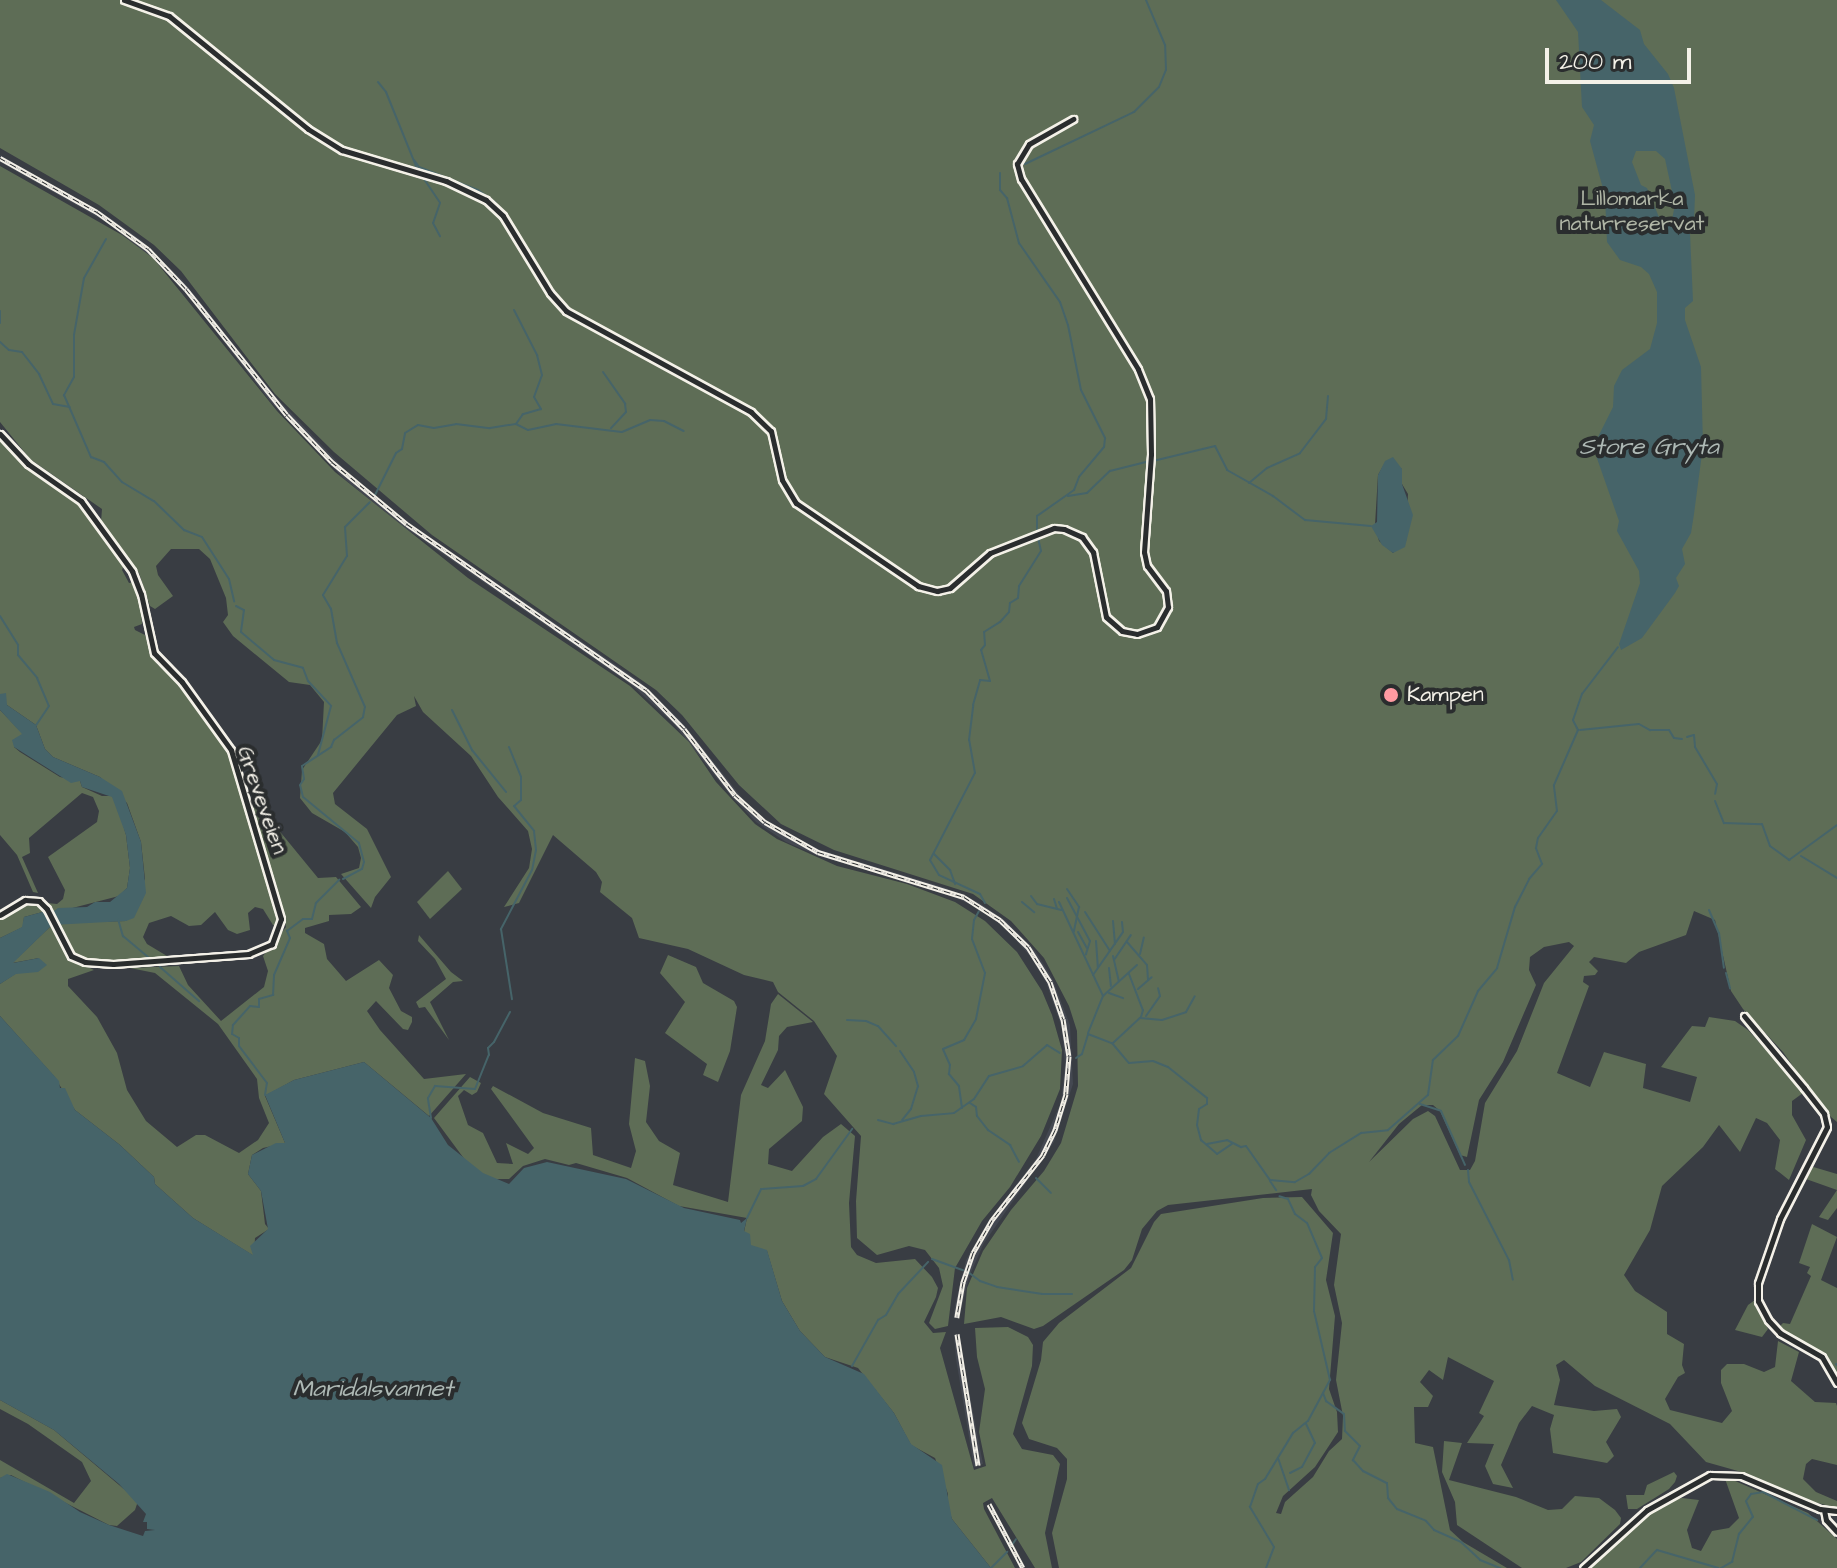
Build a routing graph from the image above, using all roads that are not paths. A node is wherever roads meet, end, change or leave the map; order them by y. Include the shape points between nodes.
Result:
1 (124, 0) edge
2 (1073, 119) dead end
3 (0, 434) edge
4 (0, 915) edge
5 (1744, 1016) dead end
6 (1837, 1383) edge
7 (1824, 1510) junction
8 (1837, 1511) edge
9 (1837, 1532) edge
10 (1583, 1568) edge

1 - 2 street via 169,16 308,129 342,150 446,181 486,200 503,216 566,311 751,412 771,431 782,480 796,503 918,586 950,588 990,553 1054,528 1064,529 1079,535 1093,552 1106,617 1122,631 1137,634 1157,627 1168,607 1166,591 1145,561 1153,417 1148,390 1021,179 1017,164 1029,144
3 - 4 street, Greveveien via 28,464 81,501 132,571 157,658 182,682 231,750 281,919 272,944 249,954 113,964 75,959 39,901 29,899
5 - 6 street via 1824,1114 1827,1127 1782,1214 1757,1289 1762,1311 1783,1336 1820,1354
7 - 8 street
7 - 9 street
7 - 10 street via 1746,1478 1710,1475 1647,1510

